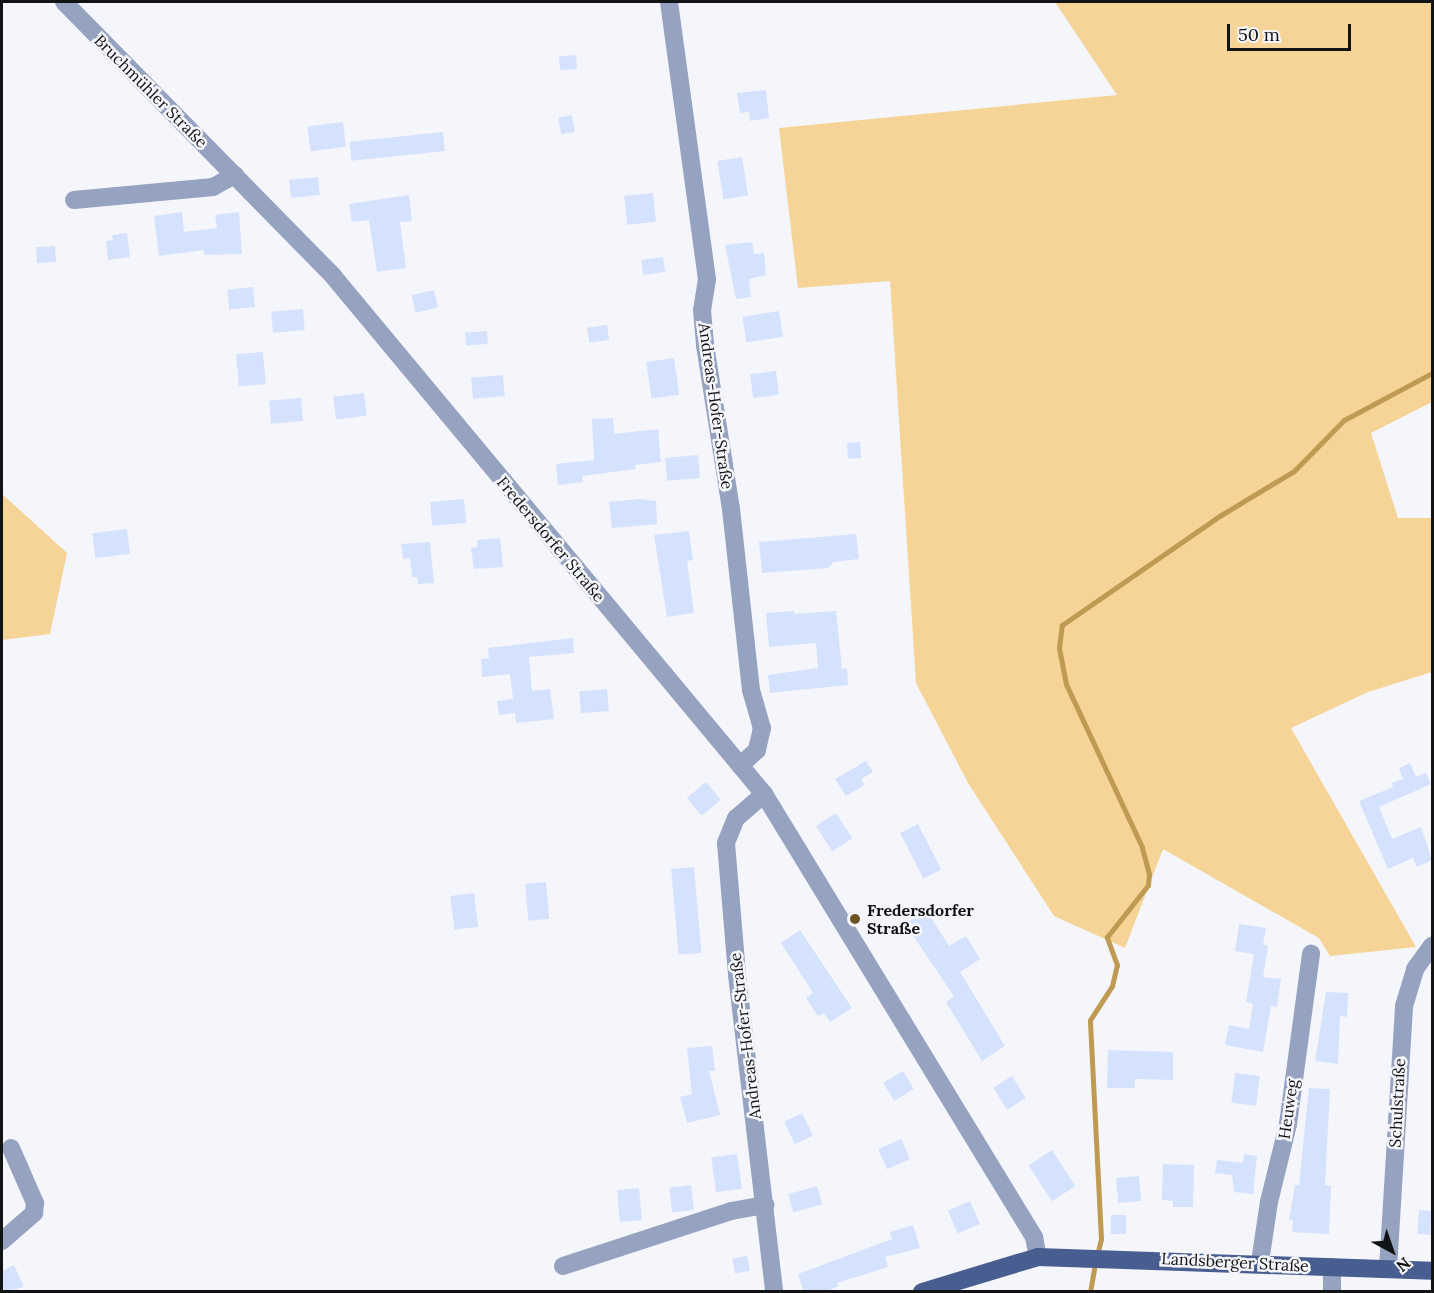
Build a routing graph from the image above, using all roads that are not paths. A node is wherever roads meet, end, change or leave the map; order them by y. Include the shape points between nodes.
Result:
1 (64, 2) edge
2 (669, 2) edge
3 (237, 177) junction
4 (74, 200) dead end
5 (740, 766) junction
6 (764, 794) junction
7 (1432, 946) edge
8 (1311, 954) dead end
9 (10, 1148) dead end
10 (765, 1205) junction
11 (2, 1241) edge
12 (1038, 1257) junction
13 (1260, 1262) junction
14 (563, 1266) dead end
15 (1332, 1267) junction
16 (1388, 1269) junction
17 (1432, 1271) edge
18 (774, 1292) edge
19 (922, 1292) edge
20 (1332, 1292) edge

1 - 3 street, Bruchmühler Straße
2 - 5 street, Andreas-Hofer-Straße via 706,279 702,310 705,345 731,509 751,690 762,728 757,750
3 - 4 street via 213,187
3 - 5 street, Fredersdorfer Straße via 333,276
5 - 6 street, Fredersdorfer Straße
6 - 10 street, Andreas-Hofer-Straße via 736,818 726,843 737,975
6 - 12 street, Fredersdorfer Straße via 1034,1237
7 - 16 street, Schulstraße via 1414,969 1404,1006
8 - 13 street, Heuweg via 1288,1124 1269,1202
9 - 11 street via 35,1203 34,1213
10 - 14 street via 731,1211
10 - 18 street, Andreas-Hofer-Straße
12 - 13 main road, Landsberger Straße
12 - 19 main road, Landsberger Straße
13 - 15 main road, Landsberger Straße
15 - 16 main road, Landsberger Straße
15 - 20 street
16 - 17 main road, Landsberger Straße

